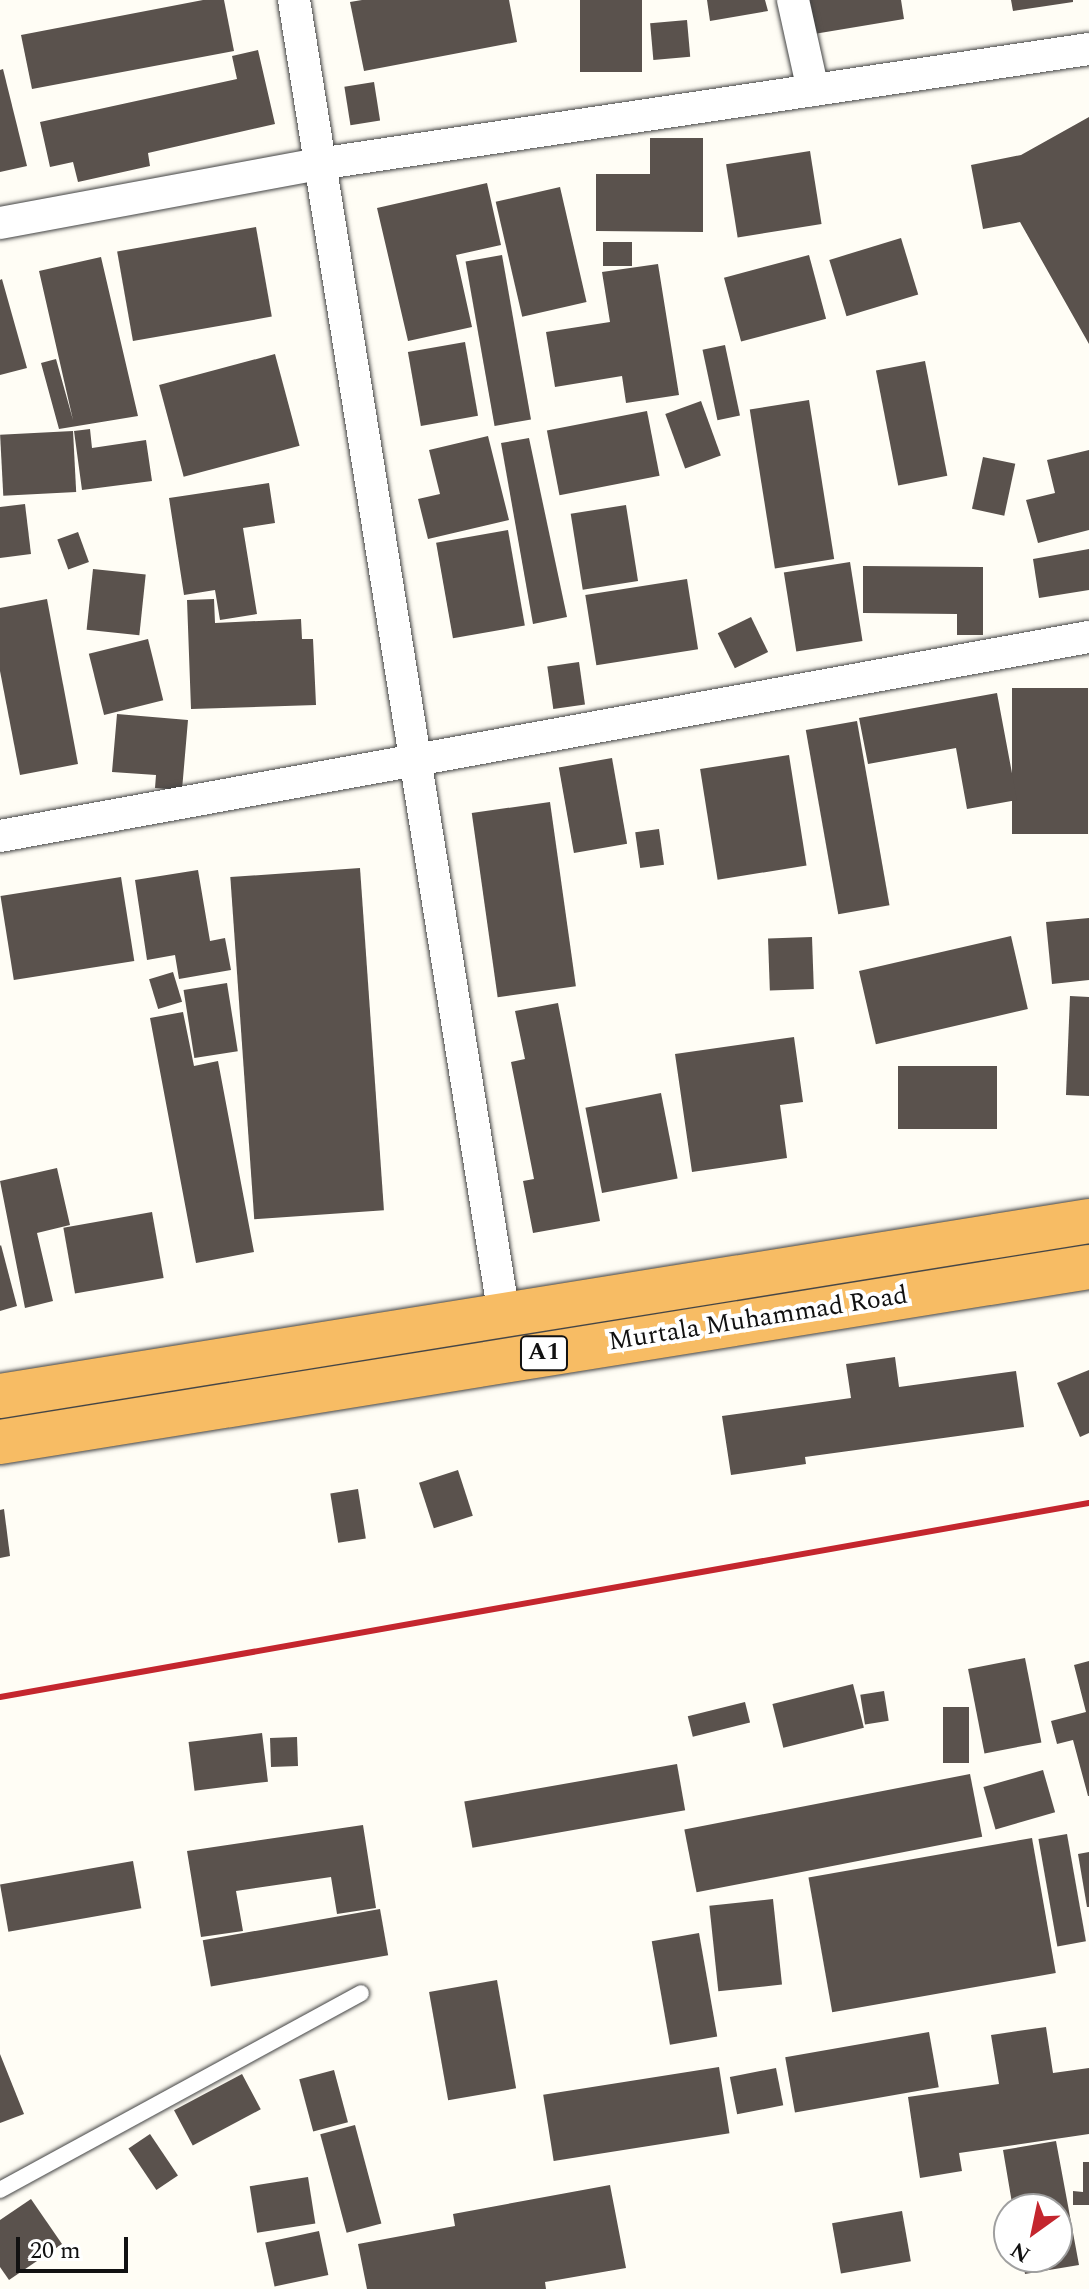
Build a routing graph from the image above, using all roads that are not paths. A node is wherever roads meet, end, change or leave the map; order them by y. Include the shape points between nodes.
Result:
1 (294, 0) edge
2 (793, 0) edge
3 (1089, 49) edge
4 (813, 90) junction
5 (325, 163) junction
6 (0, 223) edge
7 (1089, 637) edge
8 (416, 755) junction
9 (0, 836) edge
10 (1089, 1221) edge
11 (1089, 1267) edge
12 (504, 1316) junction
13 (0, 1396) edge
14 (0, 1442) edge
15 (361, 1993) dead end
16 (0, 2190) edge

1 - 5 street
2 - 4 street
3 - 4 street
4 - 5 street
5 - 6 street
5 - 8 street
7 - 8 street
8 - 9 street via 263,791
8 - 12 street
10 - 12 highway, Murtala Muhammad Road / A1
11 - 14 highway, Murtala Muhammad Road / A1
12 - 13 highway, Murtala Muhammad Road / A1
15 - 16 lane

